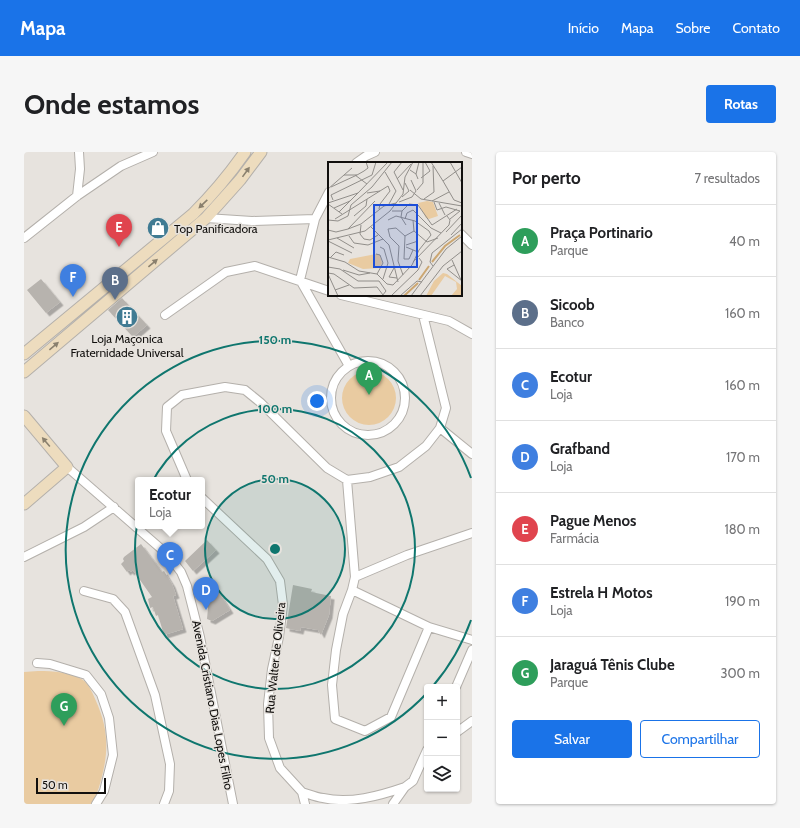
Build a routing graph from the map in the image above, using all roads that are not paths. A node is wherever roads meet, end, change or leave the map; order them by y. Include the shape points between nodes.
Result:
1 (79, 152) edge
2 (153, 152) edge
3 (245, 152) edge
4 (261, 152) edge
5 (375, 152) edge
6 (466, 152) edge
7 (472, 154) edge
8 (357, 162) edge
9 (328, 194) edge
10 (77, 196) junction
11 (206, 218) junction
12 (316, 219) junction
13 (462, 235) edge
14 (24, 238) edge
15 (472, 245) edge
16 (300, 280) junction
17 (328, 291) edge
18 (345, 296) edge
19 (165, 315) dead end
20 (423, 315) junction
21 (472, 334) edge
22 (24, 354) edge
23 (349, 366) junction
24 (24, 372) edge
25 (24, 416) edge
26 (440, 428) junction
27 (472, 454) edge
28 (67, 467) junction
29 (186, 477) edge
30 (347, 480) junction
31 (205, 501) edge
32 (24, 504) edge
33 (114, 507) junction
34 (135, 526) edge
35 (139, 529) edge
36 (472, 532) edge
37 (24, 557) edge
38 (355, 577) junction
39 (352, 590) junction
40 (84, 592) dead end
41 (429, 627) junction
42 (472, 640) edge
43 (472, 650) edge
44 (37, 663) dead end
45 (457, 684) edge
46 (472, 721) edge
47 (460, 730) edge
48 (425, 756) edge
49 (405, 788) junction
50 (302, 792) junction
51 (96, 804) edge
52 (164, 804) edge
53 (232, 804) edge
54 (305, 804) edge
55 (393, 804) edge

1 - 10 street
2 - 10 street via 121,166
3 -> 22 main road via 212,196 193,214
11 -> 4 main road
5 - 8 street
6 - 7 street
9 - 12 street
10 - 14 street
11 - 12 street via 252,221
24 -> 11 main road
12 - 16 street
13 - 15 street
16 - 17 street
16 - 19 street via 255,266 226,272
16 - 23 street
18 - 20 street
20 - 21 street via 449,321
20 - 26 street via 446,408
23 - 23 street via 334,384 332,408 346,428 358,434 382,433 392,427 405,406 402,382 395,372 373,361
28 -> 25 main road
26 - 27 street
26 - 30 street via 426,446 399,467 370,477
28 - 32 main road
28 - 33 street, Avenida Cristiano Dias Lopes Filho
29 - 30 street via 166,431 167,407 182,395 225,387 245,390 327,468
30 - 38 street
31 - 50 street, Rua Walter de Oliveira via 267,559 280,581 283,605 268,704 269,738 280,768
33 - 34 street, Avenida Cristiano Dias Lopes Filho
33 - 37 street via 84,527
35 - 53 street, Avenida Cristiano Dias Lopes Filho via 167,554 187,586 200,637
36 - 38 street
38 - 39 street
39 - 41 street
39 - 41 street via 343,614 336,650 332,684 335,718 365,731 391,717
40 - 52 street via 112,599 125,612 155,695 170,764 169,791
41 - 42 street
43 - 45 street
44 - 51 street via 50,664 86,675 101,694 109,718 113,755 104,791
46 - 47 street
48 - 49 street via 413,781
49 - 50 street via 383,795 348,800 324,798
49 - 55 street
50 - 54 street, Rua Walter de Oliveira

